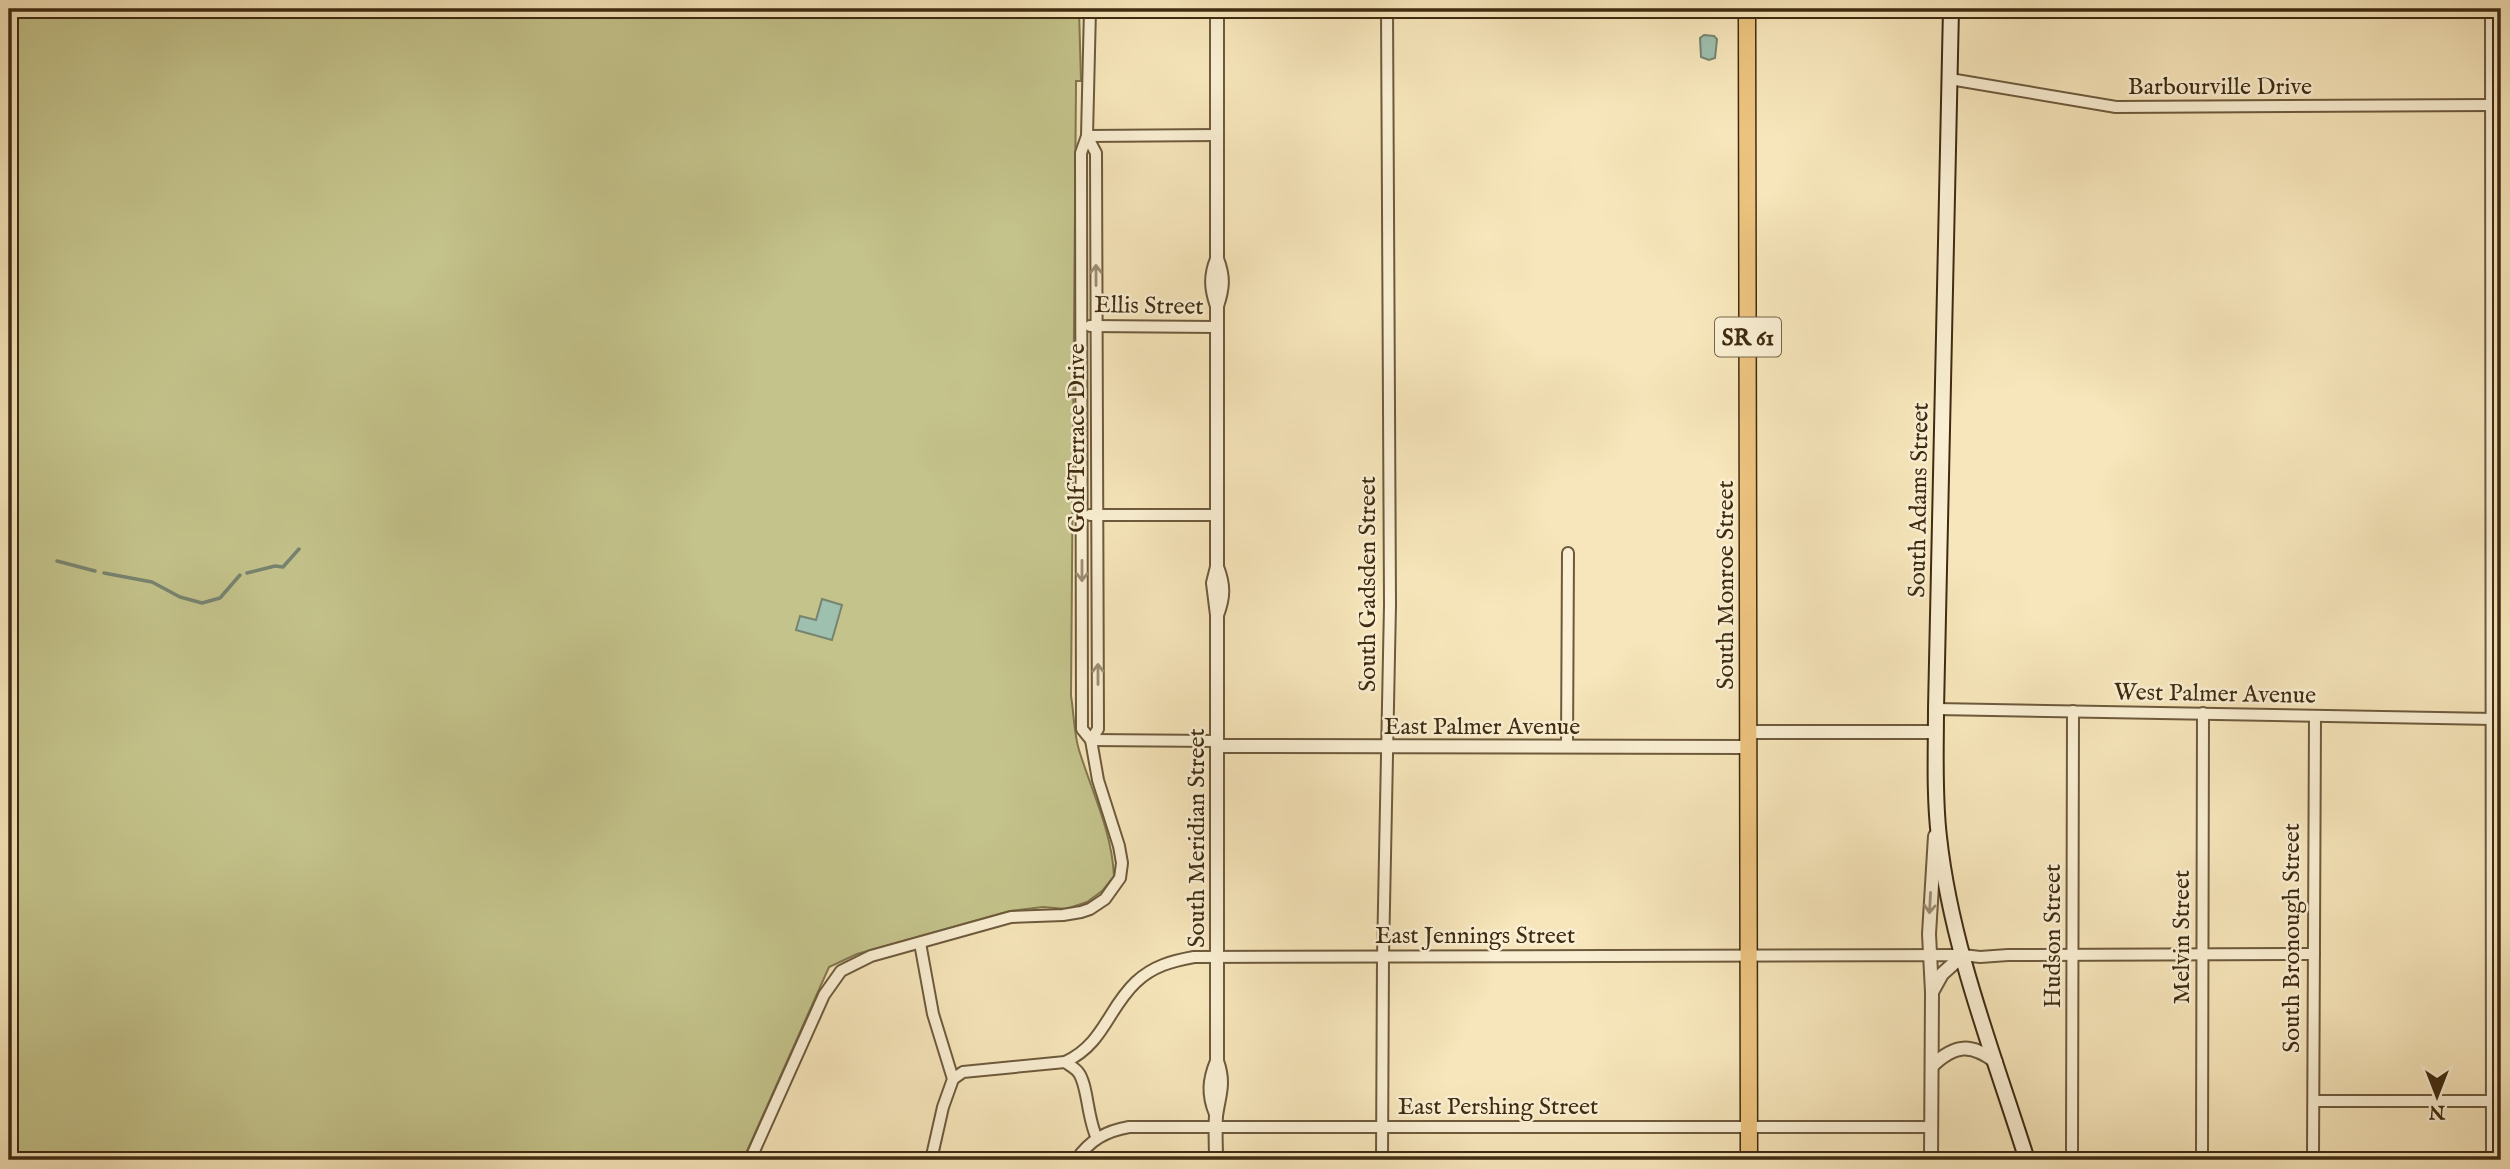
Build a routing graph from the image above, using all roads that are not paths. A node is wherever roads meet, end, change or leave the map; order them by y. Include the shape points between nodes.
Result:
1 (1090, 9) edge
2 (1217, 9) edge
3 (1387, 9) edge
4 (1747, 9) edge
5 (1951, 9) edge
6 (2491, 9) edge
7 (1950, 79) junction
8 (2492, 105) junction
9 (1218, 135) junction
10 (1087, 136) junction
11 (1081, 326) junction
12 (1096, 326) junction
13 (1217, 327) junction
14 (1082, 515) junction
15 (1097, 515) junction
16 (1217, 515) junction
17 (1568, 553) dead end
18 (1936, 709) junction
19 (2073, 711) junction
20 (2203, 713) junction
21 (2315, 716) junction
22 (2493, 719) junction
23 (1936, 732) junction
24 (1748, 739) junction
25 (1091, 740) junction
26 (1217, 744) junction
27 (1567, 747) junction
28 (1386, 748) junction
29 (1937, 811) junction
30 (920, 943) junction
31 (2202, 954) junction
32 (2314, 954) junction
33 (1929, 955) junction
34 (1963, 955) junction
35 (2073, 955) junction
36 (1218, 956) junction
37 (1382, 956) junction
38 (1748, 956) junction
39 (2497, 979) edge
40 (1932, 992) junction
41 (1065, 1062) junction
42 (1996, 1062) junction
43 (1932, 1066) junction
44 (953, 1079) junction
45 (2314, 1101) junction
46 (2492, 1101) junction
47 (1216, 1120) junction
48 (1382, 1127) junction
49 (1931, 1127) junction
50 (1749, 1128) junction
51 (1097, 1138) junction
52 (750, 1160) edge
53 (931, 1160) edge
54 (1076, 1160) edge
55 (1216, 1160) edge
56 (1382, 1160) edge
57 (1749, 1160) edge
58 (1931, 1160) edge
59 (2027, 1160) edge
60 (2072, 1160) edge
61 (2202, 1160) edge
62 (2314, 1160) edge
63 (2492, 1160) edge

1 - 10 street, Golf Terrace Drive
2 - 9 street, South Meridian Street
3 - 28 street, South Gadsden Street via 1390,605
4 - 24 main road, South Monroe Street / SR 61
5 - 7 main road, South Adams Street
6 - 8 street
7 - 8 street, Barbourville Drive via 2116,107
7 - 18 main road, South Adams Street
8 - 22 street
9 - 10 street
9 - 13 street, South Meridian Street via 1217,259 1223,289
10 - 11 street, Golf Terrace Drive via 1081,153
12 -> 10 street, Golf Terrace Drive via 1096,153
11 - 12 street, Ellis Street
11 - 14 street, Golf Terrace Drive
12 - 13 street, Ellis Street
12 - 15 street, Golf Terrace Drive
13 - 16 street, South Meridian Street
14 - 15 street
14 -> 25 street, Golf Terrace Drive via 1082,729
15 - 16 street
25 -> 15 street, Golf Terrace Drive via 1098,729
16 - 26 street, South Meridian Street via 1217,567 1223,583 1217,615
17 - 27 street
18 - 19 street, West Palmer Avenue
18 - 23 main road, South Adams Street
19 - 20 street, West Palmer Avenue
19 - 35 street, Hudson Street
20 - 21 street, West Palmer Avenue
20 - 31 street, Melvin Street
21 - 22 street, West Palmer Avenue
21 - 32 street, South Bronough Street
22 - 39 street
23 - 24 street, East Palmer Avenue
23 - 29 main road, South Adams Street
24 - 27 street, East Palmer Avenue
24 - 38 main road, South Monroe Street / SR 61
25 - 26 street, East Palmer Avenue
25 - 30 street, Golf Terrace Drive via 1119,846 1122,871 1115,887 1098,905 1081,912 985,922
26 - 28 street, East Palmer Avenue
26 - 36 street, South Meridian Street
27 - 28 street, East Palmer Avenue
28 - 37 street, South Gadsden Street
29 -> 33 street, South Adams Street
29 - 34 main road via 1945,878
30 - 44 street via 933,1014
30 - 52 street, Golf Terrace Drive via 862,959 841,971 824,995
31 - 32 street, East Jennings Street
31 - 35 street, East Jennings Street
31 - 61 street, Melvin Street
32 - 45 street, South Bronough Street
33 - 34 street, East Jennings Street
33 - 38 street, East Jennings Street
33 - 40 street, South Adams Street
34 - 35 street, East Jennings Street
34 - 40 street via 1942,974
34 - 42 main road
35 - 60 street, Hudson Street
36 - 37 street, East Jennings Street
36 - 41 street, East Jennings Street via 1173,961 1146,973 1125,994 1093,1042
36 - 47 street, South Meridian Street via 1217,1061 1222,1088
37 - 38 street, East Jennings Street
37 - 48 street, South Gadsden Street
38 - 50 main road, South Monroe Street / SR 61
39 - 46 street
40 - 43 street, South Adams Street
41 - 44 street via 963,1072
41 - 51 street via 1082,1079 1090,1125
42 - 43 street via 1981,1051 1961,1048 1946,1052
42 - 59 main road
43 - 49 street, South Adams Street
44 - 53 street
45 - 46 street
45 - 62 street, South Bronough Street
46 - 63 street
47 - 48 street, East Pershing Street
47 - 51 street, East Pershing Street via 1129,1127
47 - 55 street, South Meridian Street
48 - 50 street, East Pershing Street
48 - 56 street, South Gadsden Street
49 - 50 street, East Pershing Street
49 - 58 street, South Adams Street
50 - 57 main road, South Monroe Street / SR 61
51 - 54 street, East Pershing Street

